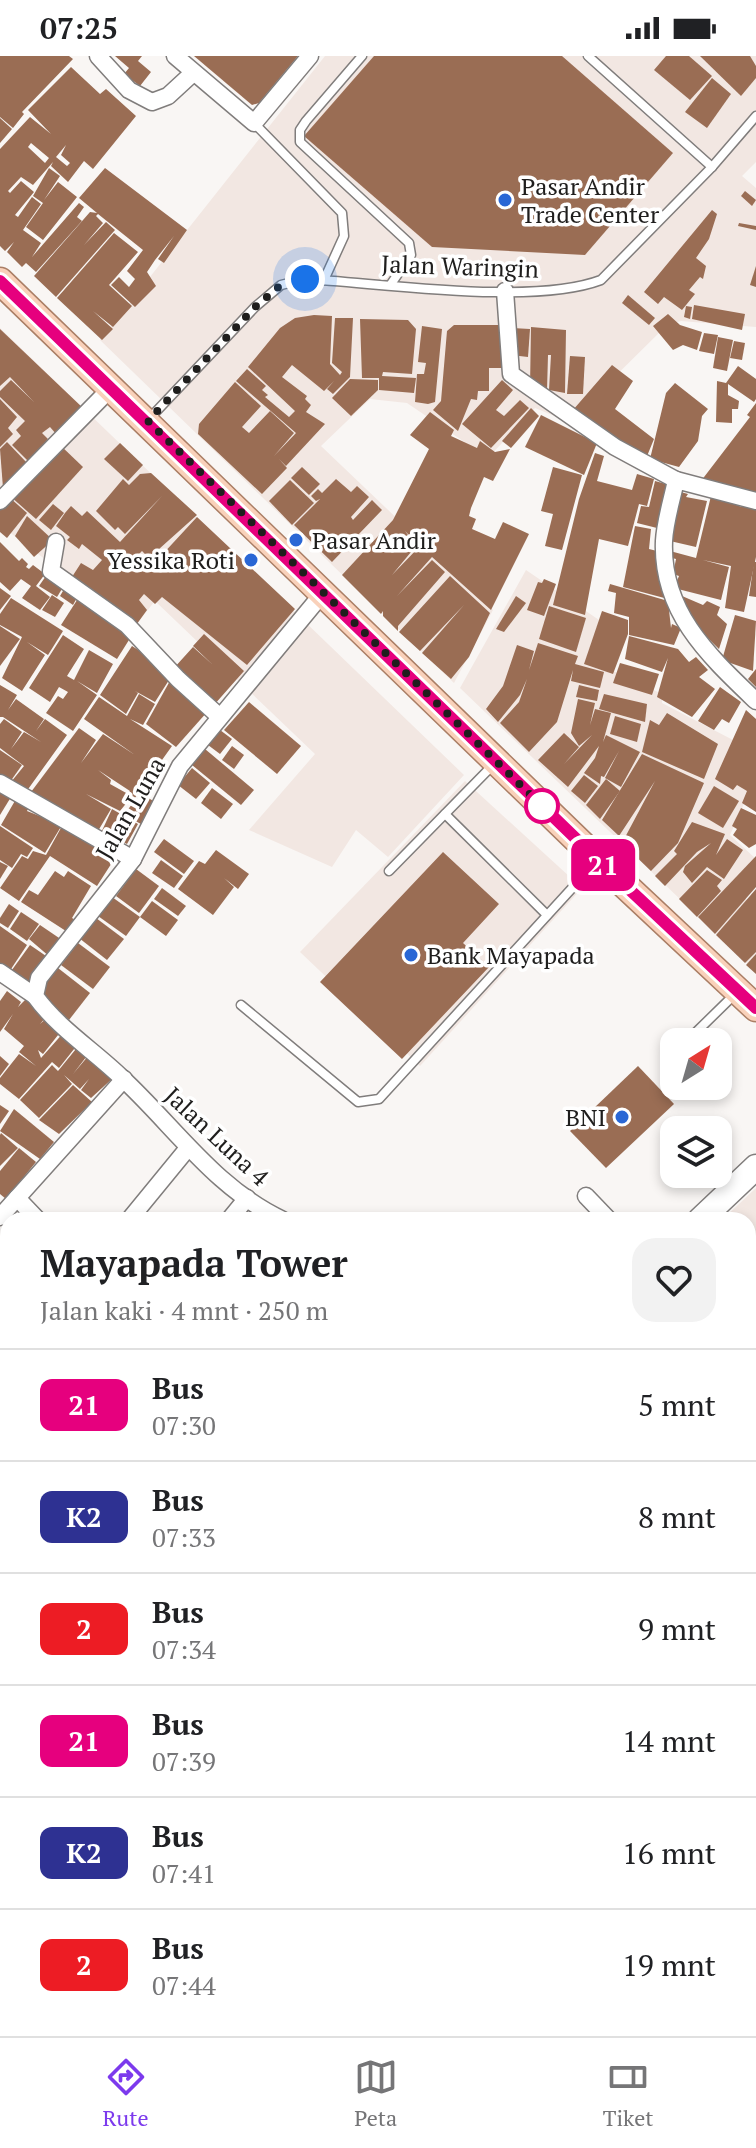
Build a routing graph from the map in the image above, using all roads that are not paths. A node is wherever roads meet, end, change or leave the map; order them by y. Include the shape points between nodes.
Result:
1 (98, 56) edge
2 (175, 56) edge
3 (310, 56) edge
4 (362, 56) edge
5 (588, 56) edge
6 (193, 73) junction
7 (756, 116) edge
8 (254, 123) junction
9 (712, 167) junction
10 (324, 280) junction
11 (0, 281) edge
12 (391, 284) junction
13 (505, 291) junction
14 (112, 387) junction
15 (148, 421) junction
16 (676, 480) junction
17 (0, 501) edge
18 (756, 501) edge
19 (56, 542) dead end
20 (323, 593) junction
21 (756, 701) edge
22 (220, 717) junction
23 (497, 761) junction
24 (0, 783) edge
25 (445, 814) junction
26 (133, 859) junction
27 (598, 860) junction
28 (389, 871) dead end
29 (547, 915) junction
30 (0, 972) edge
31 (35, 996) junction
32 (747, 1000) edge
33 (241, 1005) dead end
34 (706, 1028) edge
35 (124, 1079) junction
36 (188, 1148) junction
37 (756, 1167) edge
38 (586, 1196) dead end
39 (17, 1198) junction
40 (247, 1198) junction
41 (4, 1212) edge
42 (30, 1212) edge
43 (136, 1212) edge
44 (236, 1212) edge
45 (270, 1212) edge
46 (601, 1212) edge
47 (708, 1212) edge

1 - 6 street via 129,90 152,102 168,96
2 - 6 street
3 - 8 street
4 - 12 lane via 306,121 300,142 409,243 411,255
5 - 9 lane
6 - 8 street
7 - 9 lane, Jalan Waringin
8 - 10 lane via 342,213 344,236
9 - 13 lane, Jalan Waringin via 601,280 578,288
10 - 12 lane, Jalan Waringin
10 - 15 lane, Jalan Waringin via 305,279 272,292
11 - 14 main road
12 - 13 lane, Jalan Waringin
13 - 16 street via 511,374 615,447
14 - 15 main road
14 - 17 street
15 - 20 main road
16 - 18 street
16 - 21 street via 664,539 673,601 714,661
19 - 22 street via 51,571 127,625
20 - 22 street, Jalan Luna
20 - 23 main road
22 - 26 street, Jalan Luna via 180,766
23 - 25 lane
23 - 27 main road
24 - 26 street
25 - 28 lane
25 - 29 lane
26 - 31 street, Jalan Luna via 39,978
27 - 29 lane
27 - 32 main road
29 - 33 lane via 386,1095 371,1101 358,1102
30 - 31 street
31 - 35 street
32 - 34 lane
35 - 36 street, Jalan Luna 4
35 - 39 street
36 - 40 street, Jalan Luna 4
36 - 43 street
37 - 47 main road
38 - 46 street
39 - 41 street
39 - 42 street
40 - 44 street
40 - 45 street, Jalan Luna 4

